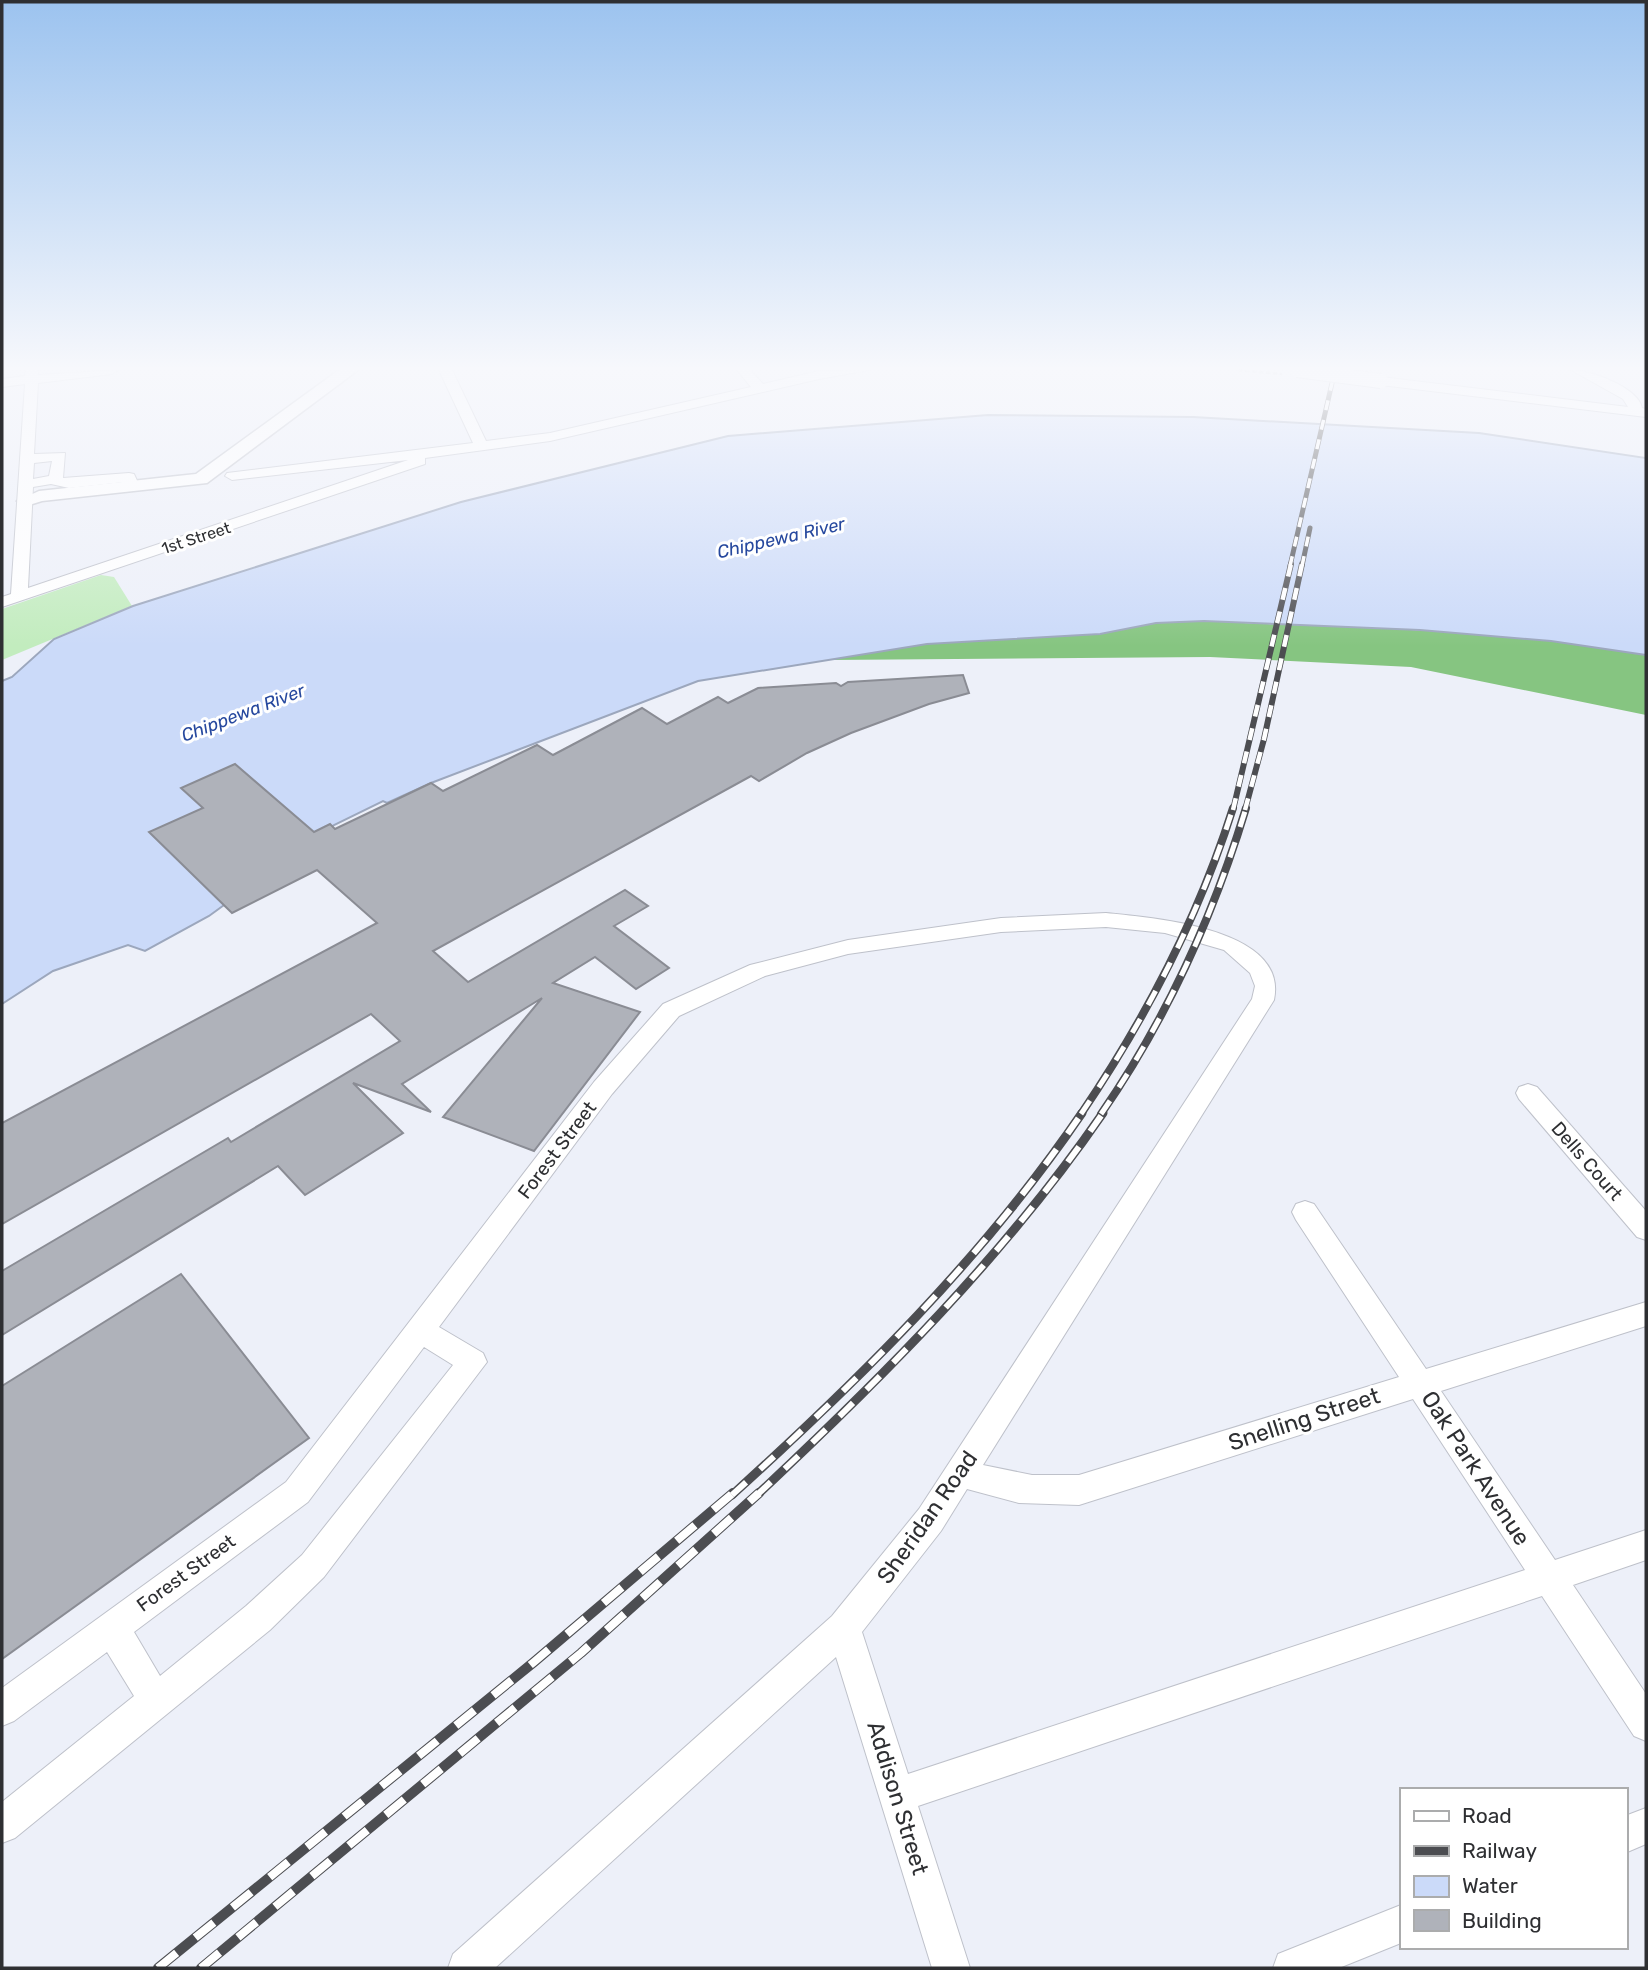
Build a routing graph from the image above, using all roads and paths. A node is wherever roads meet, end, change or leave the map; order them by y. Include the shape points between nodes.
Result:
1 (28, 462) edge
2 (59, 462) edge
3 (224, 462) edge
4 (353, 462) edge
5 (419, 462) edge
6 (321, 466) joint
7 (201, 479) junction
8 (55, 481) junction
9 (134, 487) junction
10 (26, 492) junction
11 (2, 504) edge
12 (19, 596) junction
13 (2, 602) edge
14 (1260, 970) joint
15 (1528, 1093) dead end
16 (1305, 1212) dead end
17 (1646, 1229) edge
18 (1646, 1314) edge
19 (420, 1330) junction
20 (1420, 1383) junction
21 (960, 1472) junction
22 (1646, 1545) edge
23 (1548, 1578) junction
24 (113, 1628) junction
25 (844, 1628) junction
26 (155, 1700) junction
27 (2, 1709) edge
28 (1646, 1724) edge
29 (898, 1795) junction
30 (2, 1825) edge
31 (1646, 1826) edge
32 (1627, 1834) edge
33 (1400, 1924) edge
34 (467, 1968) edge
35 (951, 1968) edge
36 (1292, 1968) edge

1 - 10 street
2 - 8 street
3 - 7 main road
4 - 6 street
5 - 12 street, 1st Street
6 - 7 street
7 - 9 main road
8 - 9 street via 69,484 129,477
8 - 10 street
9 - 10 main road via 51,501
10 - 11 main road
10 - 12 street
12 - 13 street, 1st Street
14 - 19 street, Forest Street via 1248,957 1215,939 1166,926 1106,920 1001,925 848,947 758,970 671,1010 603,1088
14 - 21 street, Sheridan Road via 1266,986 1263,1000
15 - 17 street, Dells Court
16 - 20 street, Oak Park Avenue
18 - 20 street, Snelling Street
19 - 24 street, Forest Street via 297,1492
19 - 26 street via 473,1362 313,1566 258,1618
20 - 21 street, Snelling Street via 1079,1490 1040,1493 1010,1489
20 - 23 street, Oak Park Avenue
21 - 25 street, Sheridan Road via 908,1550
22 - 23 street
23 - 28 street, Oak Park Avenue
23 - 29 street
24 - 26 street
24 - 27 street, Forest Street
25 - 29 street, Addison Street
25 - 34 street, Sheridan Road
26 - 30 street
29 - 35 street, Addison Street
31 - 32 street
33 - 36 street

